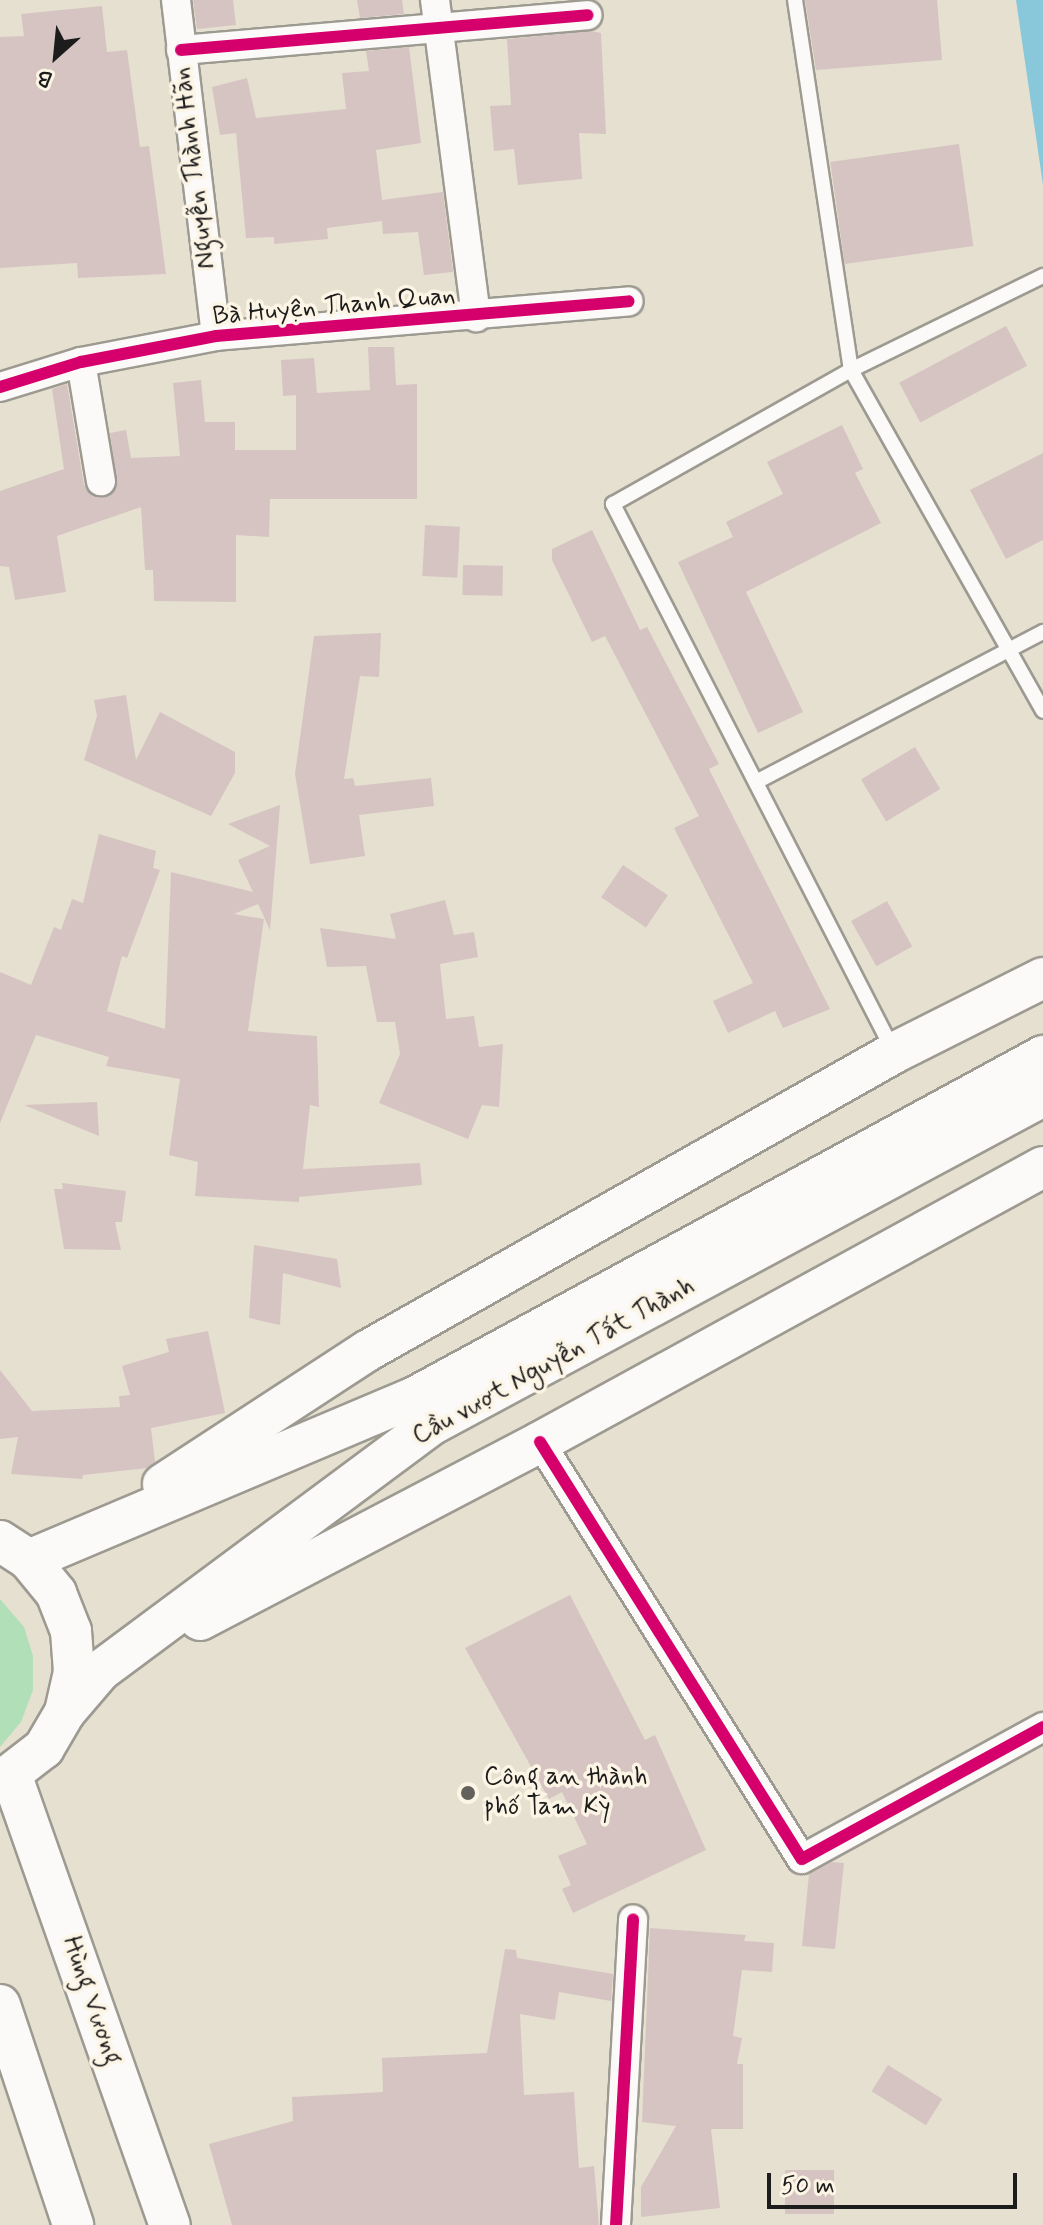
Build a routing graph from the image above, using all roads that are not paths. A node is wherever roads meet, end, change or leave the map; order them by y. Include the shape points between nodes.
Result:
1 (176, 0) edge
2 (795, 0) edge
3 (438, 14) edge
4 (587, 15) dead end
5 (181, 50) junction
6 (1043, 276) edge
7 (629, 301) dead end
8 (476, 317) junction
9 (216, 336) junction
10 (81, 362) junction
11 (851, 370) junction
12 (0, 387) edge
13 (101, 481) dead end
14 (1043, 632) edge
15 (1009, 650) junction
16 (1043, 711) edge
17 (756, 782) junction
18 (1043, 978) edge
19 (894, 1053) junction
20 (1043, 1056) edge
21 (1043, 1096) edge
22 (1043, 1167) edge
23 (424, 1411) junction
24 (540, 1442) junction
25 (74, 1542) junction
26 (15, 1551) edge
27 (100, 1671) junction
28 (65, 1712) junction
29 (1043, 1727) edge
30 (6, 1779) edge
31 (633, 1919) dead end
32 (0, 2005) edge
33 (73, 2225) edge
34 (170, 2225) edge
35 (616, 2225) edge

1 - 5 street, Nguyễn Thành Hãn
2 - 11 lane
3 - 4 street
3 - 5 street
3 - 8 street
5 - 9 street, Nguyễn Thành Hãn
6 - 11 lane
7 - 8 street, Bà Huyện Thanh Quan
8 - 9 street, Bà Huyện Thanh Quan
9 - 10 street, Bà Huyện Thanh Quan
10 - 12 street, Bà Huyện Thanh Quan
10 - 13 street
11 - 15 lane
11 - 17 lane via 613,504
14 - 15 lane
15 - 16 lane
15 - 17 lane
17 - 19 lane
18 - 19 main road
19 - 25 main road via 367,1351
20 - 23 main road, Cầu vượt Nguyễn Tất Thành
21 - 23 main road, Cầu vượt Nguyễn Tất Thành
22 - 24 main road
23 - 25 main road, Cầu vượt Nguyễn Tất Thành
23 - 27 main road, Cầu vượt Nguyễn Tất Thành
24 - 27 main road
24 - 29 street via 802,1859
25 - 26 main road, Cầu vượt Nguyễn Tất Thành
26 - 28 main road via 56,1593 71,1631 74,1672
27 - 28 main road, Cầu vượt Nguyễn Tất Thành
28 - 30 main road via 44,1748
30 - 34 main road, Hùng Vương
31 - 35 street
32 - 33 main road

